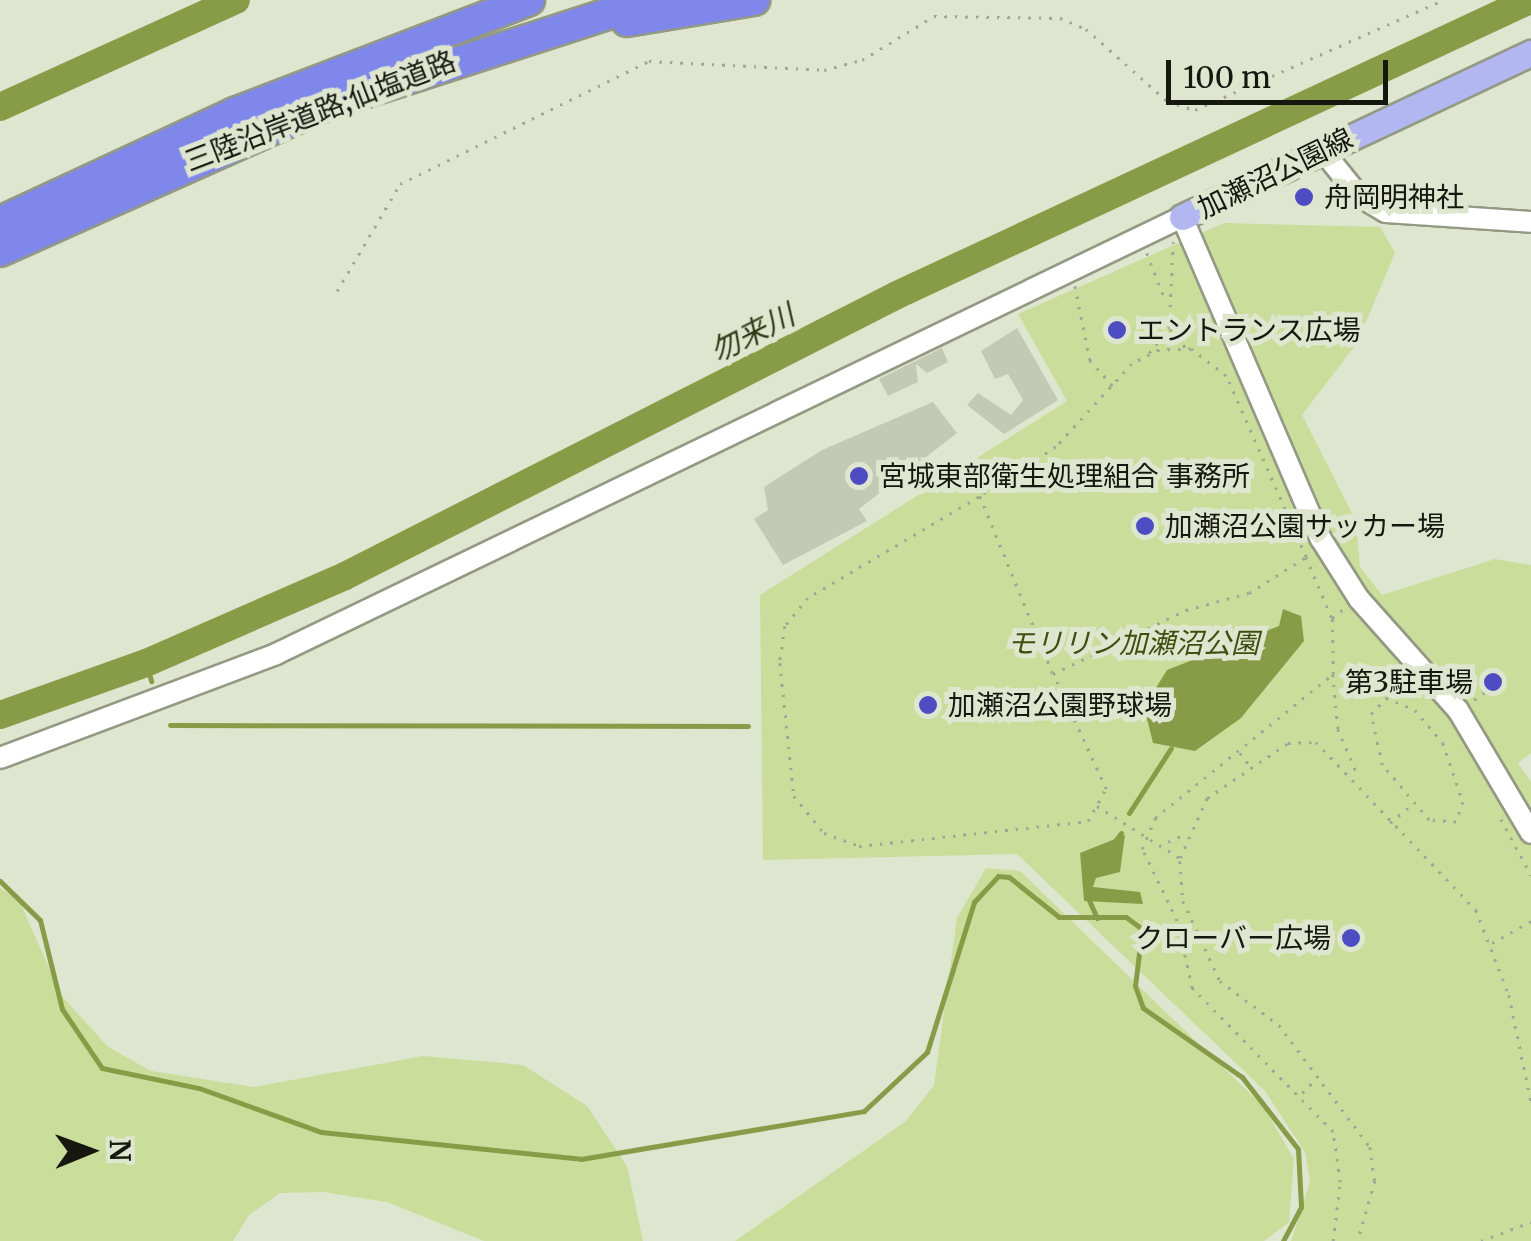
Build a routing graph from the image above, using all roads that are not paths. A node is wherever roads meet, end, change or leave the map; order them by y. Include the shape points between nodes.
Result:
1 (530, 0) edge
2 (652, 0) edge
3 (754, 0) edge
4 (1531, 53) edge
5 (326, 105) junction
6 (1322, 150) junction
7 (0, 222) edge
8 (1531, 222) edge
9 (1178, 229) junction
10 (0, 251) edge
11 (0, 758) edge
12 (1531, 833) edge

1 - 7 highway, 三陸沿岸道路;仙塩道路 via 235,113
2 - 5 highway, 三陸沿岸道路;仙塩道路
3 - 5 highway via 538,42
4 - 6 main road, 加瀬沼公園線
5 - 10 highway, 三陸沿岸道路;仙塩道路
6 - 8 street via 1359,196 1386,212
6 - 9 main road, 加瀬沼公園線
9 - 11 street via 276,654
9 - 12 street via 1351,604 1458,710

